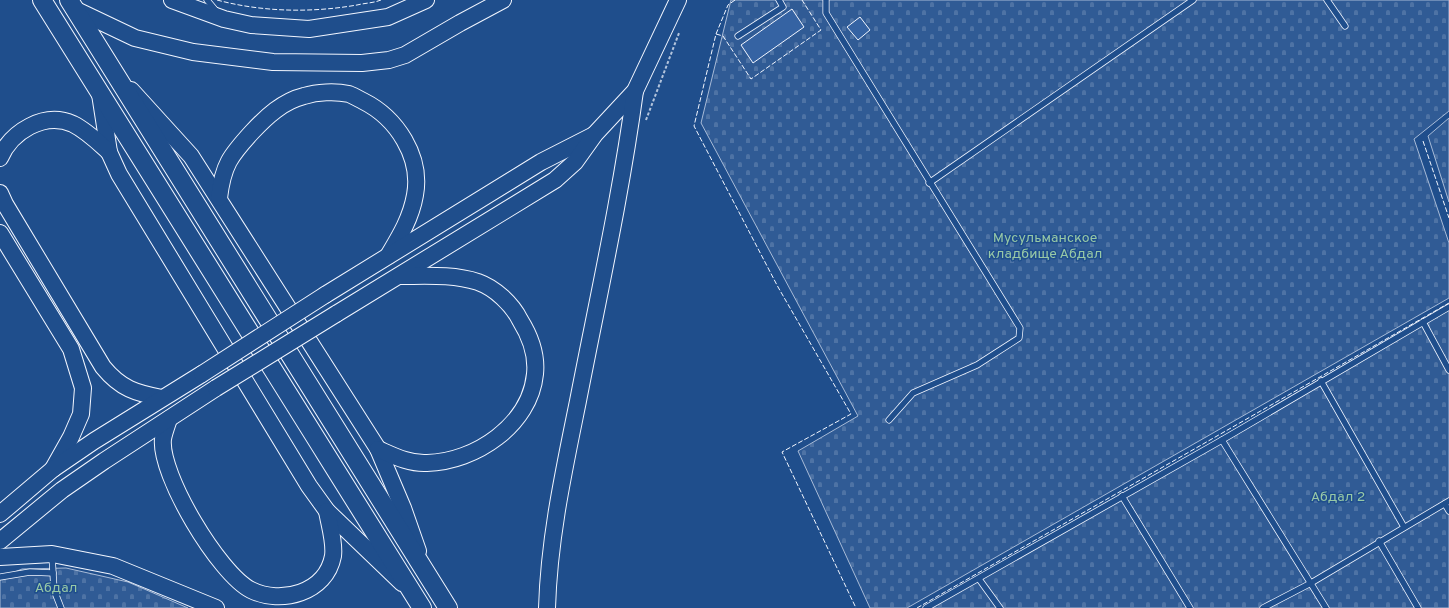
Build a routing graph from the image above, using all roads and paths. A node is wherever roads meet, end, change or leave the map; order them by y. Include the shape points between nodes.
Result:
1 (42, 0) edge
2 (172, 0) edge
3 (207, 0) edge
4 (426, 0) edge
5 (503, 0) edge
6 (678, 0) edge
7 (778, 0) edge
8 (826, 0) edge
9 (1193, 0) edge
10 (1329, 1) edge
11 (71, 4) edge
12 (224, 19) junction
13 (1344, 26) dead end
14 (738, 36) dead end
15 (112, 69) junction
16 (635, 91) junction
17 (100, 92) junction
18 (595, 134) junction
19 (109, 152) junction
20 (0, 158) edge
21 (929, 182) junction
22 (0, 193) edge
23 (219, 198) junction
24 (0, 233) edge
25 (388, 256) junction
26 (398, 276) junction
27 (1449, 307) edge
28 (1423, 322) junction
29 (1449, 370) edge
30 (1321, 381) junction
31 (162, 398) junction
32 (169, 419) junction
33 (889, 420) dead end
34 (1222, 440) junction
35 (378, 449) junction
36 (53, 469) junction
37 (1122, 496) junction
38 (1447, 502) edge
39 (326, 511) junction
40 (1449, 511) edge
41 (0, 514) edge
42 (1404, 527) junction
43 (0, 541) edge
44 (1379, 542) junction
45 (52, 554) junction
46 (0, 557) edge
47 (423, 568) junction
48 (53, 572) junction
49 (0, 577) edge
50 (979, 579) junction
51 (1311, 583) junction
52 (418, 602) edge
53 (61, 608) edge
54 (216, 608) edge
55 (448, 608) edge
56 (547, 608) edge
57 (926, 608) edge
58 (1000, 608) edge
59 (1190, 608) edge
60 (1263, 608) edge
61 (1326, 608) edge
62 (1418, 608) edge

1 - 17 main road
2 - 12 main road
3 - 12 lane
4 - 12 main road via 388,17 309,29
5 - 11 main road via 405,55 362,63 274,62 193,52 135,38
6 - 16 main road
7 - 14 lane via 783,7
8 - 21 lane via 826,13
9 - 21 lane
10 - 13 lane
11 - 15 main road
15 - 23 main road via 191,156
15 - 47 main road
16 - 18 main road
16 - 56 main road via 627,153 560,488 548,573
17 - 19 main road
17 - 52 main road
18 - 25 main road via 541,162
18 - 26 main road via 574,162 555,180
19 - 20 main road via 89,134 72,124 55,120 38,123 21,132 6,146
19 - 39 main road via 131,194 304,480
21 - 33 lane via 1020,328 1019,338 978,365 913,393
22 - 31 main road via 114,380 128,389
23 - 25 main road via 222,176 229,158 262,122 283,105 304,96 329,93 350,95 372,106 396,126 409,147 416,172 416,194 408,224
23 - 35 main road
24 - 36 main road via 71,349 83,388 81,414
25 - 31 main road, bridge
26 - 32 main road, bridge
26 - 35 main road via 458,277 480,283 500,295 516,312 528,333 534,353 535,374 529,396 517,418 483,447 465,456 446,462 426,463 406,461
27 - 28 lane
28 - 29 lane
28 - 30 lane
30 - 34 lane
30 - 42 lane
31 - 36 main road
32 - 39 main road via 163,440 165,458 174,487 215,554 231,574 249,589 267,596 285,597 315,585 327,573 333,555
32 - 43 main road via 74,482
34 - 37 lane
34 - 51 lane
35 - 47 main road via 403,508
36 - 41 main road
37 - 50 lane
37 - 59 lane
38 - 40 lane
38 - 42 lane
39 - 52 main road
42 - 44 lane
44 - 51 lane
44 - 62 lane
45 - 46 main road
45 - 48 lane
45 - 54 main road via 113,566
47 - 55 main road
48 - 49 lane via 30,572
48 - 53 lane via 54,590
50 - 57 lane
50 - 58 lane
51 - 60 lane
51 - 61 lane

